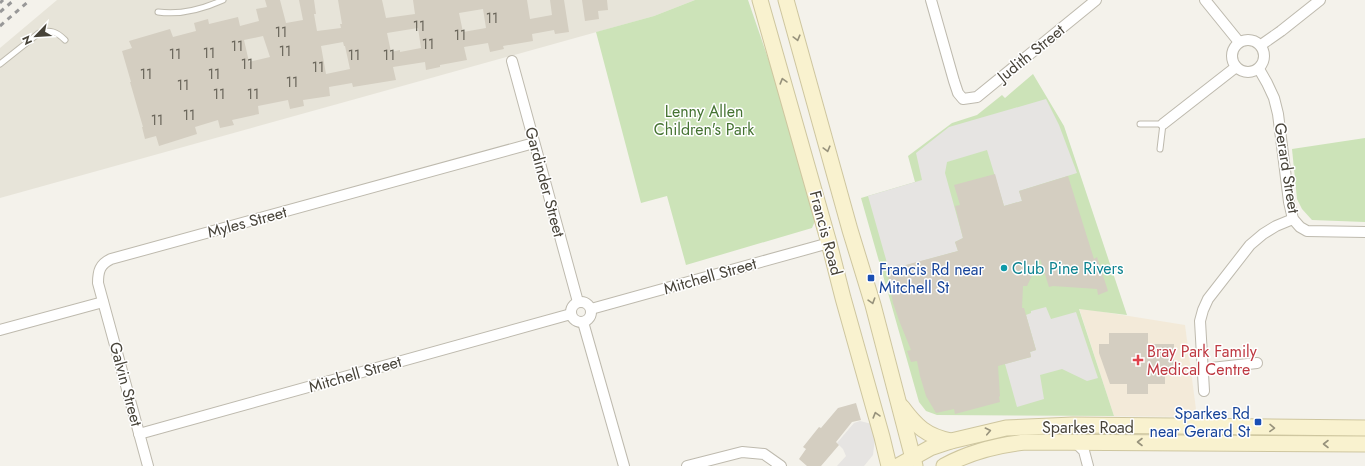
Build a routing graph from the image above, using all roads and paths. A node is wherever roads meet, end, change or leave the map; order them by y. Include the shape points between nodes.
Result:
1 (223, 0) edge
2 (760, 0) edge
3 (786, 0) edge
4 (931, 0) edge
5 (1096, 0) edge
6 (1205, 0) edge
7 (1320, 0) edge
8 (158, 12) dead end
9 (65, 40) dead end
10 (1239, 42) junction
11 (1261, 45) junction
12 (512, 61) dead end
13 (0, 64) edge
14 (1236, 67) junction
15 (1259, 69) junction
16 (1140, 124) dead end
17 (1163, 124) junction
18 (534, 142) junction
19 (1160, 149) dead end
20 (1293, 219) junction
21 (1365, 232) edge
22 (829, 243) junction
23 (104, 302) junction
24 (578, 302) junction
25 (591, 309) junction
26 (570, 314) junction
27 (583, 322) junction
28 (0, 330) edge
29 (1257, 363) dead end
30 (1202, 369) junction
31 (1204, 391) dead end
32 (897, 399) junction
33 (1365, 428) edge
34 (139, 434) junction
35 (951, 441) junction
36 (1076, 443) junction
37 (1365, 444) edge
38 (913, 462) edge
39 (148, 466) edge
40 (624, 466) edge
41 (687, 466) edge
42 (781, 466) edge
43 (889, 466) edge
44 (898, 466) edge
45 (944, 466) edge
46 (1088, 466) edge

1 - 8 lane via 184,12
22 -> 2 main road, Francis Road
3 -> 32 main road, Francis Road via 873,305
4 - 5 street, Judith Street via 954,81 963,99 977,97
6 - 10 street
7 - 11 street
9 - 13 lane via 60,35 46,30
10 - 11 street via 1255,40
10 - 14 street via 1233,49 1232,58
11 - 15 street via 1265,53 1264,62
12 - 18 street, Gardinder Street
14 - 15 street via 1243,72
14 - 17 street
15 - 20 street, Gerard Street via 1274,98 1278,114
16 - 17 lane
17 - 19 lane
18 - 23 street, Myles Street via 111,259 98,270 98,283
18 - 24 street, Gardinder Street
20 - 21 street, Gerard Street via 1307,231
20 - 30 street via 1276,226 1250,245 1208,299 1200,321
22 - 25 street, Mitchell Street
43 -> 22 main road, Francis Road
23 - 28 street
23 - 34 street, Galvin Street
24 - 25 street via 587,304
24 - 26 street via 572,305
25 - 27 street via 589,318
26 - 27 street via 577,322
26 - 34 street, Mitchell Street
27 - 40 street
29 - 30 street
30 - 31 street
32 - 35 main road via 911,420 923,431 936,438
32 - 38 main road, Francis Road
35 -> 33 main road, Sparkes Road via 1006,428 1073,425
34 - 39 street, Galvin Street
35 - 38 main road, Sparkes Road via 930,448
37 -> 36 main road, Sparkes Road
36 - 45 main road, Sparkes Road via 1007,444 974,452
36 - 46 street via 1084,451
38 - 44 main road, Sparkes Road
41 - 42 street via 742,452 764,454

